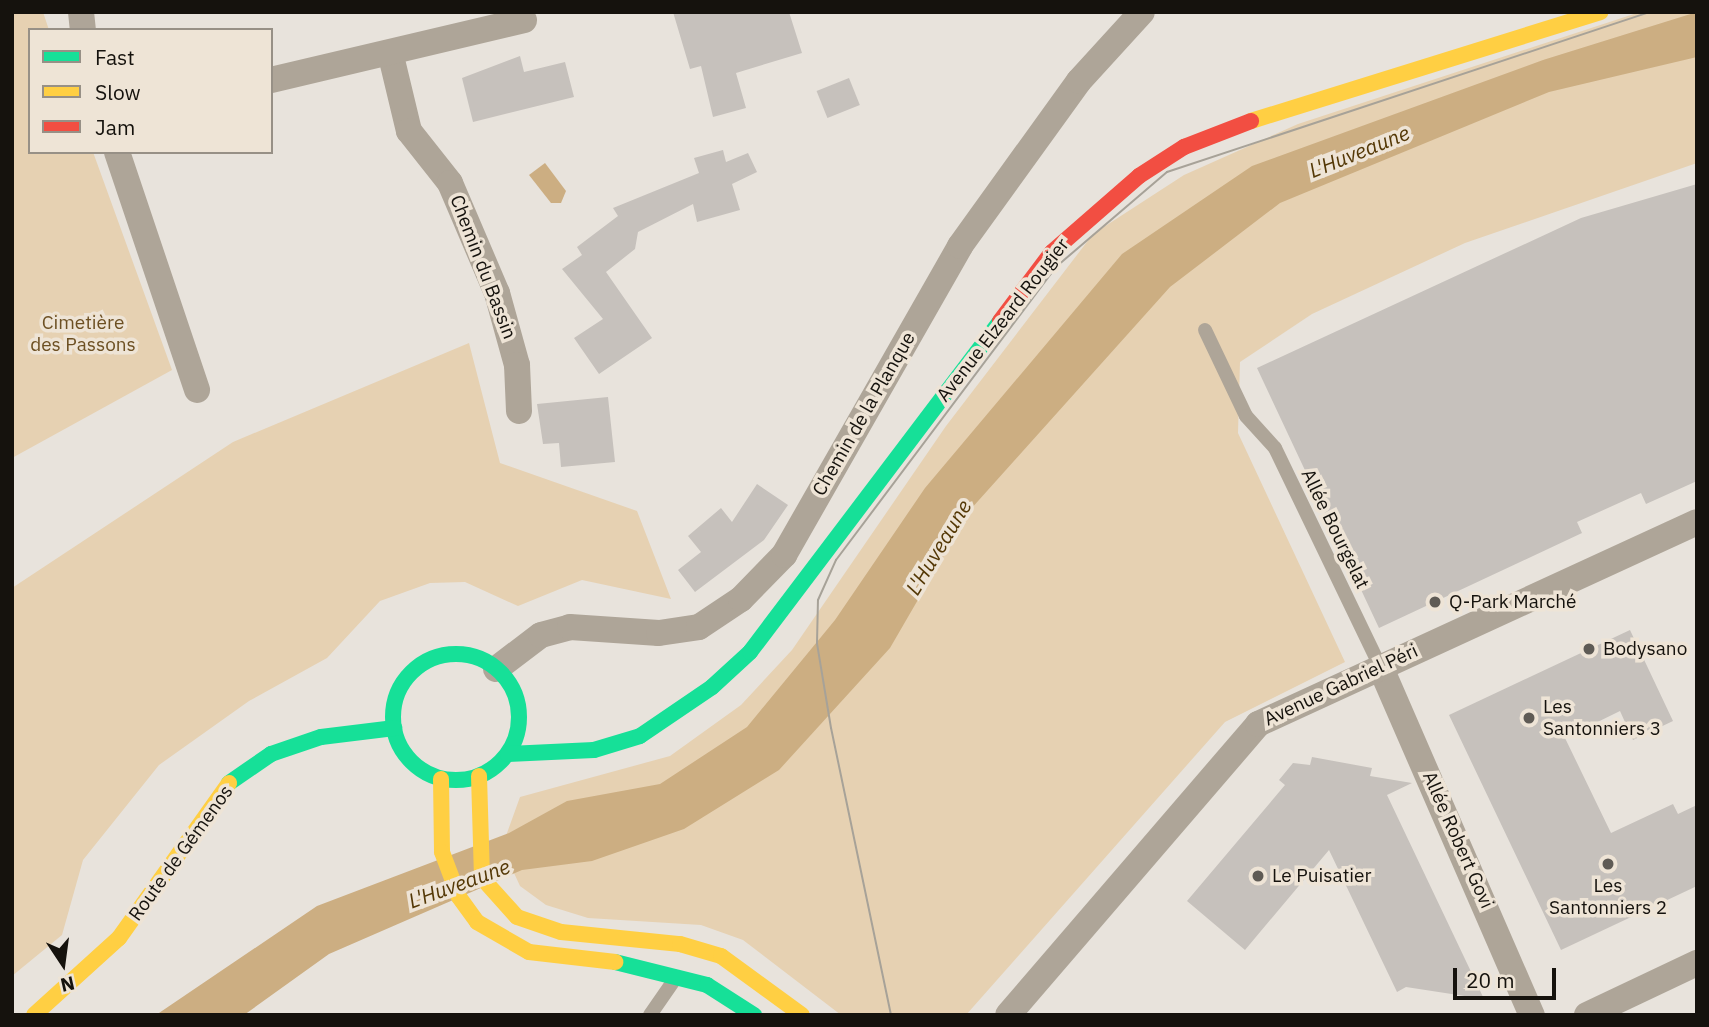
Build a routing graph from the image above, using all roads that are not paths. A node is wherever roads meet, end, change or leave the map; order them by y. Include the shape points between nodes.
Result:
1 (1142, 12) edge
2 (1600, 12) edge
3 (524, 20) dead end
4 (391, 55) junction
5 (273, 80) edge
6 (118, 154) edge
7 (1205, 330) dead end
8 (197, 390) dead end
9 (519, 411) dead end
10 (1697, 522) edge
11 (1380, 666) junction
12 (496, 669) junction
13 (394, 728) junction
14 (508, 754) junction
15 (479, 776) junction
16 (441, 779) junction
17 (1697, 963) edge
18 (678, 975) junction
19 (34, 1015) edge
20 (650, 1015) edge
21 (754, 1015) edge
22 (802, 1015) edge
23 (1008, 1015) edge
24 (1532, 1015) edge
25 (1587, 1015) edge

1 - 12 street, Chemin de la Planque via 1079,81 960,246 784,555 741,599 699,627 659,633 570,627 541,635
2 - 14 main road, Avenue Elzeard Rougier via 1254,120 1184,147 1139,176 1052,252 750,652 712,687 640,736 594,750
3 - 4 street
4 - 5 street
4 - 9 street, Chemin du Bassin via 409,131 450,183 497,293 517,365
6 - 8 street
7 - 11 lane, Allée Bourgelat via 1246,416 1275,448
10 - 11 street, Avenue Gabriel Péri
11 - 23 street, Avenue Gabriel Péri via 1258,724
11 - 24 street, Allée Robert Govi
12 - 13 main road via 467,656 434,658 401,686
12 - 14 main road via 518,709
13 - 16 main road via 410,760
13 - 19 main road, Route de Gémenos via 321,737 271,754 229,783 119,938
14 - 15 main road
15 - 16 main road
15 - 22 main road via 476,830 482,878 517,917 561,933 680,944 721,956
16 - 18 main road via 440,839 458,897 501,940 529,952
17 - 25 street
18 - 20 lane
18 - 21 main road via 742,1002

